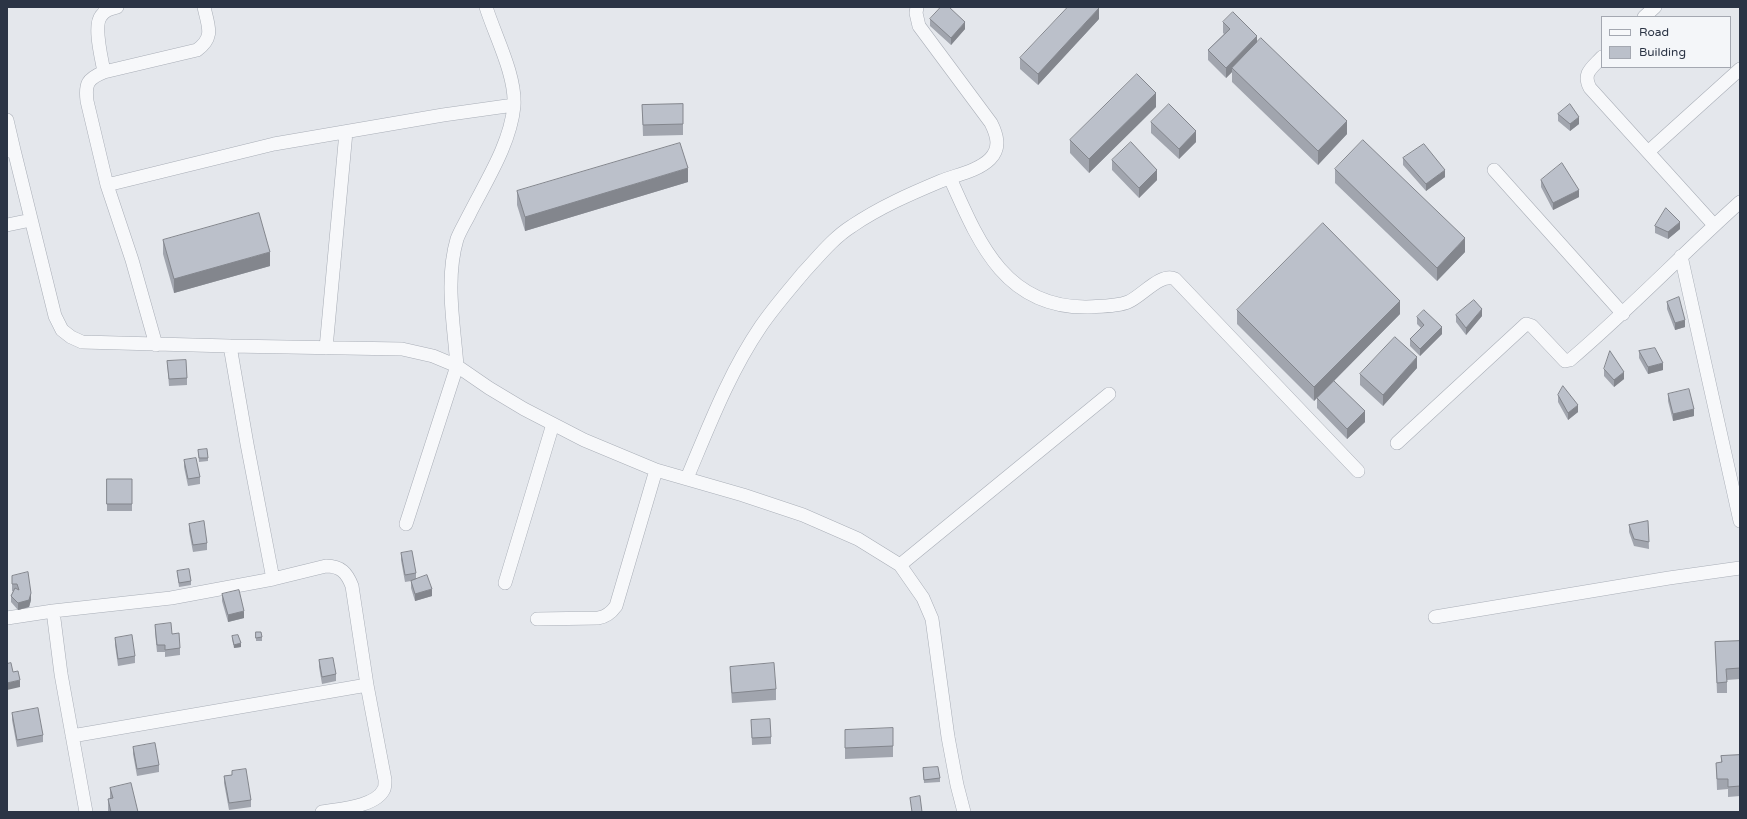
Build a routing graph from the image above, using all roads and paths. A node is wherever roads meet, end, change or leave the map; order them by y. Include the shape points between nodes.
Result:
1 (117, 7) edge
2 (204, 7) edge
3 (486, 7) edge
4 (918, 7) edge
5 (1655, 7) edge
6 (1645, 16) edge
7 (1601, 58) edge
8 (1740, 69) edge
9 (104, 72) junction
10 (514, 105) junction
11 (7, 120) edge
12 (346, 132) junction
13 (10, 151) edge
14 (1648, 152) junction
15 (1494, 170) dead end
16 (950, 178) junction
17 (107, 185) junction
18 (1740, 202) edge
19 (31, 220) junction
20 (7, 225) edge
21 (1714, 225) junction
22 (1681, 256) junction
23 (1623, 314) junction
24 (156, 345) junction
25 (230, 346) junction
26 (326, 348) junction
27 (457, 366) junction
28 (1108, 394) dead end
29 (553, 424) junction
30 (1397, 444) dead end
31 (656, 470) junction
32 (1358, 471) dead end
33 (687, 478) junction
34 (1740, 521) edge
35 (406, 524) dead end
36 (900, 565) junction
37 (1740, 568) edge
38 (273, 579) junction
39 (505, 583) dead end
40 (53, 611) junction
41 (1435, 617) dead end
42 (7, 618) edge
43 (537, 619) dead end
44 (367, 685) junction
45 (72, 736) junction
46 (86, 812) edge
47 (322, 812) edge
48 (964, 812) edge

1 - 9 street via 107,10 98,22
2 - 9 street via 210,32 205,44 197,50
3 - 10 street via 508,73
4 - 16 street via 916,13 919,26 991,123 997,136 995,150 990,159
5 - 6 street
7 - 14 street via 1589,70 1587,82
8 - 14 street
9 - 17 street via 90,80 86,88 86,102
10 - 12 street
10 - 27 street via 498,158 458,238 453,257 451,282
11 - 13 street
12 - 17 street via 274,144
12 - 26 street
13 - 19 street
14 - 21 street
15 - 23 street
16 - 32 street via 969,222 991,259 1007,278 1026,292 1051,302 1074,307 1102,306 1128,302 1163,278 1175,279
16 - 33 street via 876,210 850,228 833,241 784,296 761,326 739,362
17 - 24 street
18 - 21 street
19 - 20 street
19 - 24 street via 48,292 62,330 82,342
21 - 22 street
22 - 23 street
22 - 34 street
23 - 30 street via 1569,361 1563,359 1532,326 1526,324
24 - 25 street
25 - 26 street
25 - 38 street
26 - 27 street via 402,349 432,356
27 - 29 street via 489,388
27 - 35 street
28 - 36 street
29 - 31 street
29 - 39 street
31 - 33 street
31 - 43 street via 613,610 598,618
33 - 36 street via 803,515 858,539
36 - 48 street via 924,598 932,619 948,737 956,785
37 - 41 street
38 - 40 street via 171,598
38 - 44 street via 326,566 335,566 343,570 352,586
40 - 42 street
40 - 45 street
44 - 45 street
44 - 47 street via 385,780 384,789 371,802
45 - 46 street

